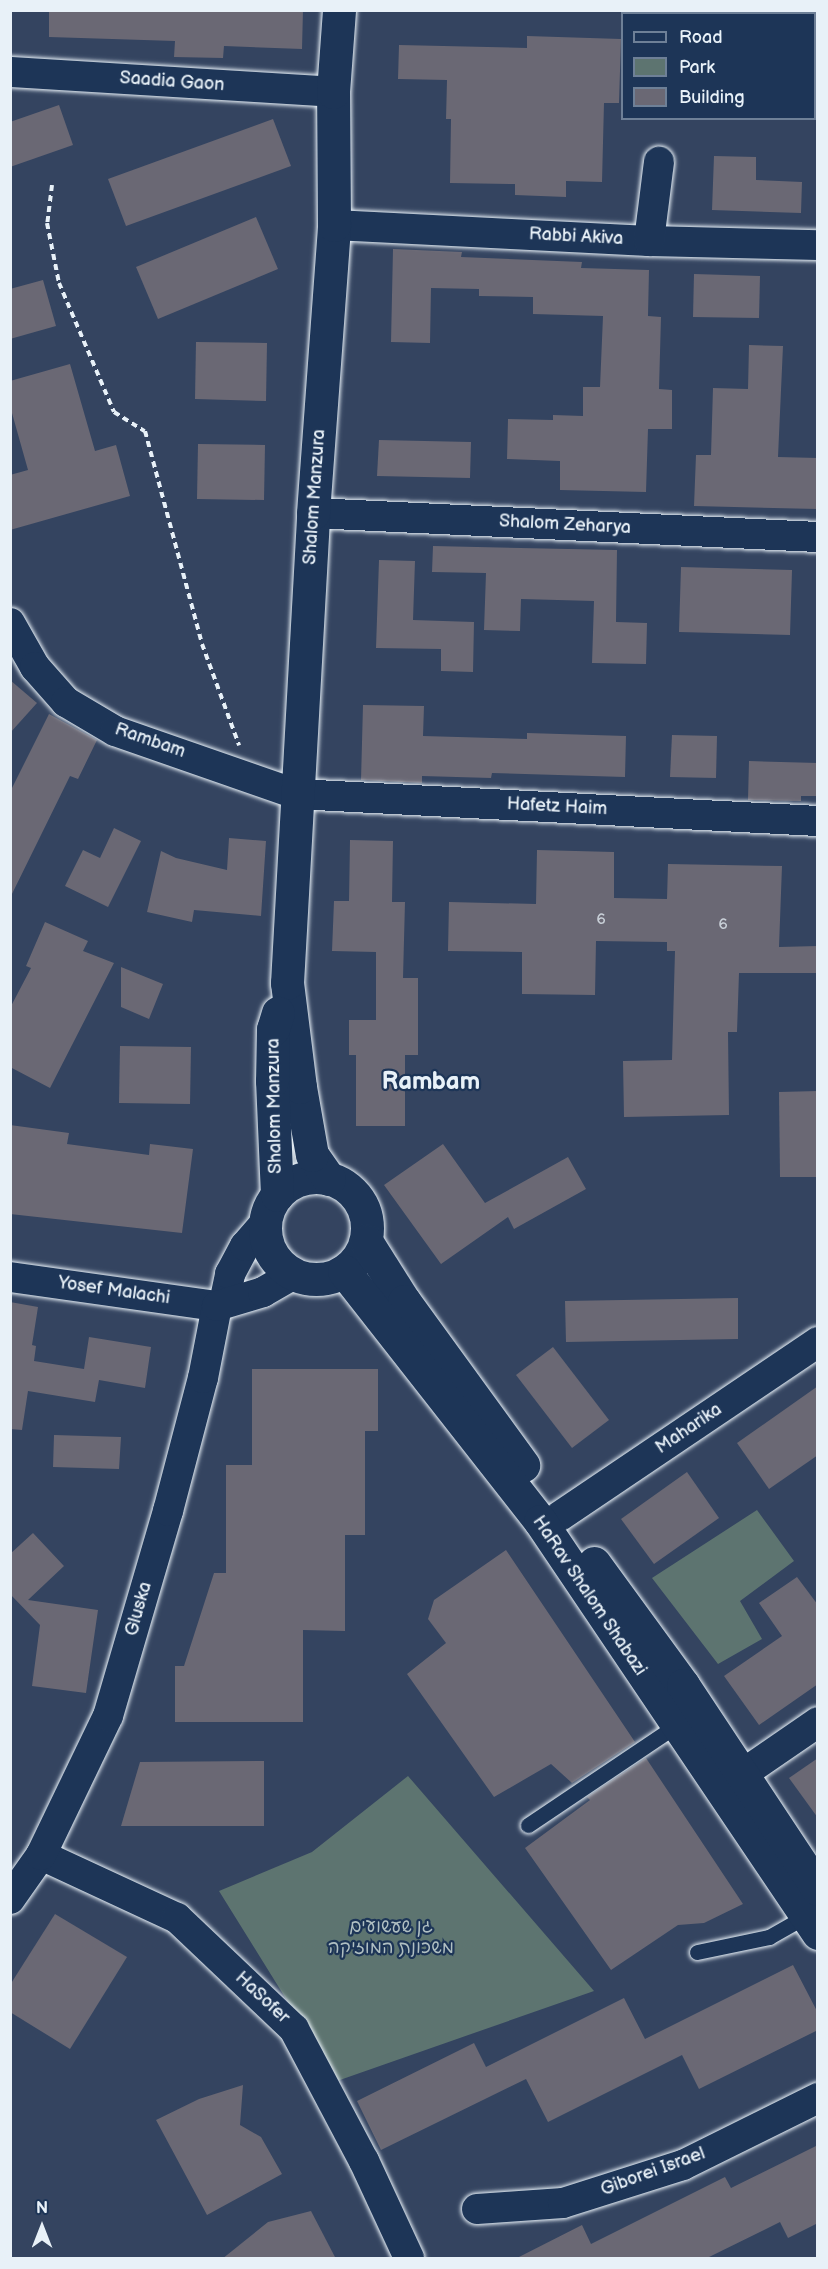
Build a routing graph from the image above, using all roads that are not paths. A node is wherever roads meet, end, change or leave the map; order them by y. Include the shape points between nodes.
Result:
1 (339, 10) edge
2 (10, 72) edge
3 (333, 92) junction
4 (659, 162) dead end
5 (334, 225) junction
6 (650, 241) junction
7 (818, 245) edge
8 (313, 513) junction
9 (818, 537) edge
10 (10, 623) edge
11 (296, 794) junction
12 (818, 821) edge
13 (287, 983) junction
14 (329, 1179) junction
15 (272, 1208) junction
16 (366, 1241) junction
17 (344, 1271) junction
18 (294, 1274) junction
19 (10, 1277) edge
20 (220, 1304) junction
21 (818, 1342) edge
22 (560, 1516) junction
23 (818, 1722) edge
24 (677, 1725) junction
25 (741, 1775) junction
26 (528, 1825) dead end
27 (41, 1855) junction
28 (10, 1899) edge
29 (814, 1913) edge
30 (698, 1952) dead end
31 (818, 2098) edge
32 (477, 2209) dead end
33 (409, 2259) edge

1 - 3 street, Shalom Manzura
2 - 3 street, Saadia Gaon
3 - 5 street, Shalom Manzura
4 - 6 street
5 - 6 street, Rabbi Akiva
5 - 8 street, Shalom Manzura
6 - 7 street, Rabbi Akiva
8 - 9 street, Shalom Zeharya
8 - 11 street, Shalom Manzura
10 - 11 street, Rambam via 34,667 66,702 115,731
11 - 12 street, Hafetz Haim
11 - 13 street, Shalom Manzura
13 - 14 street, Shalom Manzura via 312,1155
13 - 15 street, Shalom Manzura via 273,1029
14 - 15 street via 310,1178 292,1184
14 - 16 street via 357,1198 366,1219
15 - 18 street via 265,1229 269,1248 279,1263
15 - 20 street, Gluska via 245,1246
16 - 17 street
16 - 22 street, HaRav Shalom Shabazi
17 - 18 street via 323,1279
17 - 24 street, HaRav Shalom Shabazi via 540,1521
18 - 20 street via 263,1292
19 - 20 street, Yosef Malachi
20 - 27 street, Gluska via 168,1511 108,1716
21 - 22 street, Maharika
22 - 25 street, HaRav Shalom Shabazi via 683,1685
23 - 25 street
24 - 26 lane
24 - 29 street, HaRav Shalom Shabazi
25 - 29 street, HaRav Shalom Shabazi
27 - 28 street, Gluska
27 - 33 street, HaSofer via 177,1918 294,2029 364,2161
29 - 30 lane via 769,1937
31 - 32 street, Giborei Israel via 683,2165 563,2203

